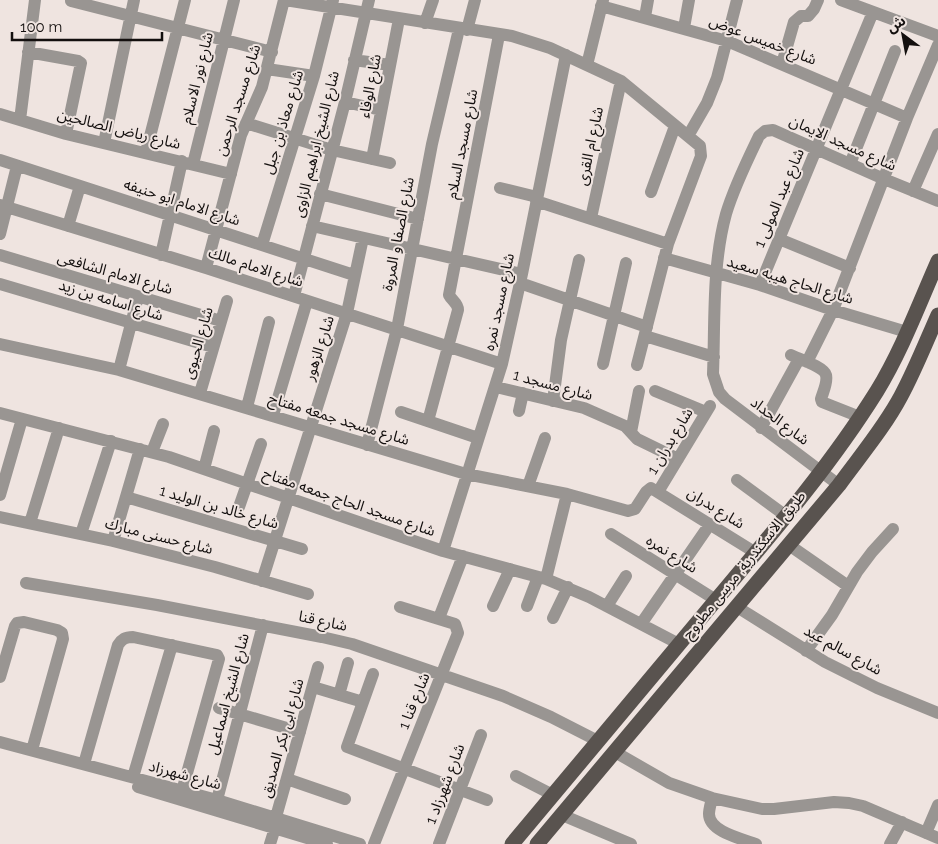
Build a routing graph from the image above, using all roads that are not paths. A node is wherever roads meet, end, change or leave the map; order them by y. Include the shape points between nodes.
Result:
1 (35, 0) edge
2 (134, 0) edge
3 (185, 0) edge
4 (234, 0) edge
5 (285, 0) edge
6 (369, 0) edge
7 (433, 0) edge
8 (475, 0) edge
9 (648, 0) edge
10 (689, 0) edge
11 (737, 0) edge
12 (818, 0) edge
13 (841, 0) edge
14 (71, 1) dead end
15 (602, 3) edge
16 (332, 4) edge
17 (873, 12) junction
18 (366, 14) junction
19 (131, 17) junction
20 (645, 18) junction
21 (399, 19) junction
22 (424, 23) junction
23 (179, 28) junction
24 (684, 28) junction
25 (463, 29) junction
26 (499, 35) junction
27 (938, 36) edge
28 (224, 40) junction
29 (727, 40) junction
30 (938, 45) edge
31 (895, 51) dead end
32 (28, 52) junction
33 (272, 52) junction
34 (566, 55) junction
35 (354, 60) junction
36 (80, 62) junction
37 (94, 64) dead end
38 (782, 64) junction
39 (390, 65) junction
40 (587, 65) junction
41 (267, 69) junction
42 (314, 76) junction
43 (621, 81) junction
44 (842, 90) junction
45 (345, 102) junction
46 (874, 104) junction
47 (381, 110) junction
48 (0, 114) edge
49 (907, 118) junction
50 (20, 120) junction
51 (246, 123) junction
52 (675, 126) junction
53 (66, 134) junction
54 (938, 134) edge
55 (688, 136) junction
56 (295, 138) junction
57 (104, 143) junction
58 (332, 150) junction
59 (817, 150) junction
60 (146, 152) junction
61 (372, 159) junction
62 (0, 160) edge
63 (188, 163) junction
64 (390, 163) dead end
65 (850, 164) junction
66 (17, 166) junction
67 (231, 174) junction
68 (884, 179) junction
69 (80, 186) junction
70 (500, 188) dead end
71 (913, 191) junction
72 (651, 192) dead end
73 (320, 194) junction
74 (537, 199) junction
75 (938, 201) edge
76 (4, 206) edge
77 (170, 216) junction
78 (591, 218) junction
79 (418, 219) junction
80 (68, 226) junction
81 (312, 226) junction
82 (216, 231) junction
83 (0, 234) edge
84 (363, 238) junction
85 (780, 239) junction
86 (668, 244) junction
87 (262, 245) junction
88 (412, 250) junction
89 (161, 255) junction
90 (0, 256) edge
91 (664, 258) junction
92 (304, 259) junction
93 (457, 259) junction
94 (579, 260) dead end
95 (938, 261) edge
96 (626, 263) dead end
97 (206, 268) junction
98 (850, 268) junction
99 (716, 274) junction
100 (354, 275) junction
101 (521, 278) junction
102 (0, 284) edge
103 (760, 285) junction
104 (294, 296) junction
105 (138, 297) junction
106 (307, 300) junction
107 (569, 300) junction
108 (227, 301) dead end
109 (833, 310) junction
110 (347, 313) junction
111 (938, 315) edge
112 (614, 316) junction
113 (221, 321) junction
114 (269, 322) dead end
115 (131, 323) junction
116 (397, 329) junction
117 (646, 331) junction
118 (907, 332) junction
119 (0, 344) edge
120 (449, 346) junction
121 (213, 347) junction
122 (714, 357) junction
123 (799, 359) junction
124 (502, 364) junction
125 (603, 364) dead end
126 (638, 364) dead end
127 (118, 370) junction
128 (713, 374) joint
129 (496, 387) junction
130 (639, 391) dead end
131 (655, 391) dead end
132 (200, 393) junction
133 (523, 393) junction
134 (553, 401) junction
135 (246, 407) junction
136 (519, 410) dead end
137 (400, 412) dead end
138 (0, 413) edge
139 (273, 415) junction
140 (860, 417) junction
141 (22, 419) junction
142 (428, 421) junction
143 (163, 424) dead end
144 (59, 428) junction
145 (310, 428) junction
146 (761, 428) junction
147 (214, 431) dead end
148 (631, 432) junction
149 (478, 438) junction
150 (545, 438) dead end
151 (110, 441) junction
152 (261, 444) dead end
153 (367, 445) junction
154 (146, 451) junction
155 (678, 459) junction
156 (204, 468) junction
157 (820, 471) junction
158 (466, 474) junction
159 (738, 480) dead end
160 (248, 485) junction
161 (838, 485) junction
162 (528, 486) junction
163 (658, 492) junction
164 (567, 494) junction
165 (0, 495) edge
166 (126, 497) junction
167 (288, 498) junction
168 (239, 507) dead end
169 (786, 516) junction
170 (0, 517) edge
171 (30, 523) junction
172 (710, 524) junction
173 (893, 529) dead end
174 (81, 534) junction
175 (611, 534) dead end
176 (274, 540) junction
177 (113, 541) junction
178 (789, 545) junction
179 (302, 549) dead end
180 (444, 551) junction
181 (756, 552) junction
182 (463, 556) junction
183 (510, 569) junction
184 (675, 575) junction
185 (626, 576) dead end
186 (542, 578) junction
187 (262, 581) junction
188 (26, 583) dead end
189 (848, 586) junction
190 (568, 587) junction
191 (308, 594) dead end
192 (716, 600) junction
193 (493, 606) dead end
194 (527, 606) dead end
195 (606, 606) junction
196 (400, 607) dead end
197 (737, 607) junction
198 (438, 618) junction
199 (553, 618) dead end
200 (640, 624) junction
201 (263, 626) junction
202 (679, 644) junction
203 (172, 645) junction
204 (806, 651) junction
205 (348, 663) dead end
206 (318, 667) dead end
207 (373, 674) dead end
208 (441, 676) junction
209 (0, 677) edge
210 (313, 686) junction
211 (339, 695) junction
212 (363, 702) junction
213 (219, 708) dead end
214 (938, 713) edge
215 (240, 714) junction
216 (300, 732) junction
217 (481, 735) dead end
218 (598, 741) junction
219 (0, 742) edge
220 (0, 750) edge
221 (32, 750) junction
222 (615, 752) junction
223 (88, 768) junction
224 (405, 768) junction
225 (516, 776) dead end
226 (133, 777) junction
227 (287, 779) junction
228 (182, 790) junction
229 (460, 790) junction
230 (553, 795) junction
231 (712, 798) junction
232 (345, 799) dead end
233 (217, 800) junction
234 (487, 800) dead end
235 (938, 806) edge
236 (562, 814) junction
237 (902, 822) junction
238 (276, 823) junction
239 (932, 835) edge
240 (611, 840) edge
241 (270, 844) edge
242 (325, 844) edge
243 (360, 844) edge
244 (374, 844) edge
245 (439, 844) edge
246 (512, 844) edge
247 (537, 844) edge
248 (631, 844) edge
249 (756, 844) edge
250 (890, 844) edge

1 - 32 street
2 - 19 street
3 - 23 street
4 - 28 street, شارع نور الاسلام
5 - 16 street
5 - 33 street, شارع مسجد الرحمن
6 - 18 street, شارع الشيخ ابراهيم الزاوى
7 - 22 street
8 - 25 street, شارع الصفا و المروة
9 - 20 street
10 - 24 street
11 - 29 street
12 - 38 street via 811,14 794,22
13 - 17 street
14 - 19 street
15 - 20 street, شارع خميس عوض
15 - 40 street
16 - 18 street
16 - 42 street, شارع معاذ بن جبل
17 - 27 street
17 - 44 street, شارع عبد المولى 1
18 - 21 street
18 - 35 street, شارع الشيخ ابراهيم الزاوى
19 - 23 street
19 - 57 street
20 - 24 street, شارع خميس عوض
21 - 22 street
21 - 39 street, شارع الوفاء
22 - 25 street
23 - 28 street
23 - 60 street
24 - 29 street, شارع خميس عوض
25 - 26 street
25 - 79 street, شارع الصفا و المروة via 432,144
26 - 34 street via 512,36
26 - 93 street, شارع مسجد السلام
28 - 33 street
28 - 63 street, شارع نور الاسلام
29 - 38 street, شارع خميس عوض
29 - 55 street via 713,90
30 - 49 street
31 - 46 street
32 - 36 street
32 - 50 street
33 - 41 street, شارع مسجد الرحمن
34 - 40 street
34 - 74 street, شارع مسجد نمره
35 - 39 street
35 - 45 street, شارع الشيخ ابراهيم الزاوى
36 - 37 street
36 - 53 street
38 - 44 street, شارع خميس عوض
39 - 47 street, شارع الوفاء
40 - 43 street
41 - 42 street
41 - 51 street, شارع مسجد الرحمن
42 - 56 street, شارع معاذ بن جبل
43 - 52 street
43 - 78 street, شارع ام القرى
44 - 46 street, شارع خميس عوض
44 - 59 street, شارع عبد المولى 1
45 - 47 street
45 - 58 street, شارع الشيخ ابراهيم الزاوى
46 - 49 street, شارع خميس عوض
46 - 65 street
47 - 61 street, شارع الوفاء
48 - 50 street, شارع رياض الصالحين
49 - 68 street
50 - 53 street, شارع رياض الصالحين
51 - 56 street
51 - 67 street, شارع مسجد الرحمن
52 - 55 street
52 - 72 street
53 - 57 street, شارع رياض الصالحين
54 - 71 street
55 - 86 street via 700,146 702,153
56 - 58 street
56 - 87 street, شارع معاذ بن جبل
57 - 60 street, شارع رياض الصالحين
58 - 61 street
58 - 73 street, شارع الشيخ ابراهيم الزاوى
59 - 65 street, شارع مسجد الايمان
59 - 85 street, شارع عبد المولى 1
59 - 99 street, شارع مسجد الايمان via 773,130 758,136 731,197
60 - 63 street, شارع رياض الصالحين
61 - 64 street
62 - 66 street, شارع الامام ابو حنيفه
63 - 67 street, شارع رياض الصالحين
63 - 77 street, شارع نور الاسلام
65 - 68 street, شارع مسجد الايمان
66 - 69 street, شارع الامام ابو حنيفه
66 - 76 street
67 - 82 street, شارع مسجد الرحمن
68 - 71 street, شارع مسجد الايمان
68 - 98 street
69 - 77 street, شارع الامام ابو حنيفه
69 - 80 street
70 - 74 street
71 - 75 street, شارع مسجد الايمان
73 - 79 street
73 - 81 street, شارع الشيخ ابراهيم الزاوى
74 - 78 street
74 - 101 street, شارع مسجد نمره
76 - 80 street, شارع الامام مالك
76 - 83 street
77 - 82 street, شارع الامام ابو حنيفه
77 - 89 street, شارع نور الاسلام
78 - 86 street
79 - 88 street, شارع الصفا و المروة
80 - 89 street, شارع الامام مالك
81 - 84 street
81 - 92 street, شارع الشيخ ابراهيم الزاوى
82 - 87 street, شارع الامام ابو حنيفه
82 - 97 street, شارع مسجد الرحمن
84 - 88 street
84 - 100 street, شارع الزهور
85 - 98 street
85 - 103 street, شارع عبد المولى 1
86 - 91 street
87 - 92 street, شارع الامام ابو حنيفه
88 - 93 street
88 - 116 street, شارع الصفا و المروة
89 - 97 street, شارع الامام مالك
90 - 105 street, شارع الامام الشافعى
91 - 99 street, شارع الحاج هيبه سعيد
91 - 117 street
92 - 100 street, شارع الامام ابو حنيفه
92 - 104 street, شارع الشيخ ابراهيم الزاوى
93 - 101 street
93 - 120 street, شارع مسجد السلام via 449,295 458,310
94 - 107 street
95 - 118 main road, طريق الاسكندرية, مرسى مطروح
96 - 112 street
97 - 104 street, شارع الامام مالك
98 - 109 street
99 - 103 street, شارع الحاج هيبه سعيد
99 - 122 street, شارع مسجد الايمان
100 - 110 street, شارع الزهور
101 - 107 street
101 - 124 street, شارع مسجد نمره
102 - 115 street, شارع اسامه بن زيد
103 - 109 street, شارع الحاج هيبه سعيد
104 - 106 street, شارع الامام مالك
105 - 113 street, شارع الامام الشافعى
105 - 115 street
106 - 110 street, شارع الامام مالك
106 - 139 street
107 - 112 street
107 - 134 street
108 - 113 street, شارع الحيوى
109 - 118 street, شارع الحاج هيبه سعيد
109 - 123 street
110 - 116 street, شارع الامام مالك
110 - 145 street, شارع الزهور
111 - 161 main road, طريق الاسكندرية, مرسى مطروح via 900,397
112 - 117 street
112 - 125 street
113 - 121 street, شارع الحيوى
114 - 135 street
115 - 121 street, شارع اسامه بن زيد
115 - 127 street
116 - 120 street, شارع الامام مالك
116 - 153 street, شارع الصفا و المروة
117 - 122 street
117 - 126 street
118 - 140 main road, طريق الاسكندرية, مرسى مطروح
119 - 127 street, شارع مسجد جمعه مفتاح
120 - 124 street, شارع الامام مالك
120 - 142 street, شارع مسجد السلام
121 - 132 street, شارع الحيوى
122 - 128 street, شارع مسجد الايمان
123 - 140 street via 823,370 826,375 822,402
123 - 146 street
124 - 129 street, شارع مسجد نمره
127 - 132 street, شارع مسجد جمعه مفتاح
128 - 146 street, شارع الحداد via 725,399
129 - 133 street, شارع مسجد 1
129 - 149 street, شارع مسجد نمره
130 - 148 street
131 - 155 street, شارع بدران 1 via 708,409
132 - 135 street, شارع مسجد جمعه مفتاح
133 - 134 street, شارع مسجد 1
133 - 136 street
134 - 148 street, شارع مسجد 1 via 584,408 625,426
135 - 139 street, شارع مسجد جمعه مفتاح
137 - 142 street
138 - 141 street, شارع مسجد الحاج جمعه مفتاح
139 - 145 street, شارع مسجد جمعه مفتاح
140 - 157 main road, طريق الاسكندرية, مرسى مطروح
141 - 144 street, شارع مسجد الحاج جمعه مفتاح
141 - 165 street
142 - 149 street
143 - 154 street
144 - 151 street, شارع مسجد الحاج جمعه مفتاح
144 - 171 street
145 - 153 street, شارع مسجد جمعه مفتاح
145 - 167 street, شارع الزهور
146 - 157 street, شارع الحداد
147 - 156 street
148 - 155 street, شارع مسجد 1 via 637,439
149 - 158 street, شارع مسجد نمره
150 - 162 street
151 - 154 street, شارع مسجد الحاج جمعه مفتاح
151 - 174 street
152 - 160 street
153 - 158 street, شارع مسجد جمعه مفتاح
154 - 156 street, شارع مسجد الحاج جمعه مفتاح
154 - 166 street
155 - 163 street, شارع بدران 1
156 - 160 street, شارع مسجد الحاج جمعه مفتاح
157 - 161 street, شارع الحداد
157 - 169 main road, طريق الاسكندرية, مرسى مطروح
158 - 162 street, شارع مسجد جمعه مفتاح
158 - 180 street, شارع مسجد نمره
159 - 169 street
160 - 167 street, شارع مسجد الحاج جمعه مفتاح
160 - 168 street
161 - 178 main road, طريق الاسكندرية, مرسى مطروح
162 - 164 street, شارع مسجد جمعه مفتاح
163 - 164 street, شارع مسجد جمعه مفتاح via 648,489 632,511
163 - 172 street, شارع بدران
164 - 186 street
166 - 176 street, شارع خالد بن الوليد 1
166 - 177 street
167 - 176 street, شارع الزهور
167 - 180 street, شارع مسجد الحاج جمعه مفتاح
169 - 181 main road, طريق الاسكندرية, مرسى مطروح
170 - 171 street, شارع حسنى مبارك
171 - 174 street, شارع حسنى مبارك
172 - 181 street, شارع بدران
172 - 184 street
173 - 189 street
174 - 177 street, شارع حسنى مبارك
175 - 184 street, شارع نمره
176 - 179 street, شارع خالد بن الوليد 1
176 - 187 street, شارع الزهور
177 - 187 street, شارع حسنى مبارك
178 - 189 street
178 - 197 main road, طريق الاسكندرية, مرسى مطروح
180 - 182 street, شارع مسجد الحاج جمعه مفتاح
181 - 192 main road, طريق الاسكندرية, مرسى مطروح
182 - 183 street, شارع مسجد الحاج جمعه مفتاح
182 - 198 street
183 - 186 street, شارع مسجد الحاج جمعه مفتاح
183 - 193 street
184 - 192 street, شارع نمره
184 - 200 street
185 - 195 street
186 - 190 street, شارع مسجد الحاج جمعه مفتاح
186 - 194 street
187 - 191 street, شارع حسنى مبارك
188 - 201 street, شارع قنا
189 - 204 street
190 - 195 street, شارع مسجد الحاج جمعه مفتاح
190 - 199 street
192 - 202 main road, طريق الاسكندرية, مرسى مطروح
195 - 200 street, شارع مسجد الحاج جمعه مفتاح
196 - 198 street, شارع قنا 1
197 - 204 street, شارع سالم عيد
197 - 222 main road, طريق الاسكندرية, مرسى مطروح
198 - 208 street, شارع قنا 1 via 456,624 458,633
200 - 202 street, شارع مسجد الحاج جمعه مفتاح
201 - 208 street, شارع قنا via 352,644
201 - 215 street, شارع الشيخ اسماعيل
202 - 218 main road, طريق الاسكندرية, مرسى مطروح
203 - 223 street via 133,636 121,640
203 - 226 street
203 - 228 street via 217,655 219,659
204 - 214 street, شارع سالم عيد via 877,688
205 - 211 street
206 - 210 street, شارع ابى بكر الصديق
207 - 212 street
208 - 218 street, شارع قنا via 528,706
208 - 224 street, شارع قنا 1
209 - 221 street via 17,623 62,633
210 - 211 street
210 - 216 street, شارع ابى بكر الصديق
211 - 212 street
212 - 224 street via 347,747
213 - 215 street
215 - 216 street
215 - 233 street, شارع الشيخ اسماعيل
216 - 227 street, شارع ابى بكر الصديق
217 - 229 street, شارع شهرزاد 1
218 - 230 main road, طريق الاسكندرية, مرسى مطروح
219 - 221 street, شارع شهرزاد
220 - 223 street, شارع شهرزاد
221 - 223 street, شارع شهرزاد
222 - 231 street via 668,783
222 - 236 main road, طريق الاسكندرية, مرسى مطروح
223 - 226 street, شارع شهرزاد
223 - 238 street, شارع شهرزاد
224 - 229 street
224 - 244 street, شارع قنا 1
225 - 230 street
226 - 228 street, شارع شهرزاد
227 - 232 street
227 - 238 street, شارع ابى بكر الصديق
228 - 233 street, شارع شهرزاد
229 - 234 street
229 - 245 street, شارع شهرزاد 1
230 - 246 main road, طريق الاسكندرية, مرسى مطروح
231 - 237 street via 762,809 849,803
231 - 249 street via 709,813 714,824 722,832
233 - 238 street, شارع شهرزاد
235 - 239 street
236 - 240 street
236 - 247 main road, طريق الاسكندرية, مرسى مطروح
237 - 239 street
237 - 250 street
238 - 241 street, شارع ابى بكر الصديق
238 - 242 street, شارع شهرزاد
238 - 243 street, شارع شهرزاد
240 - 248 street

